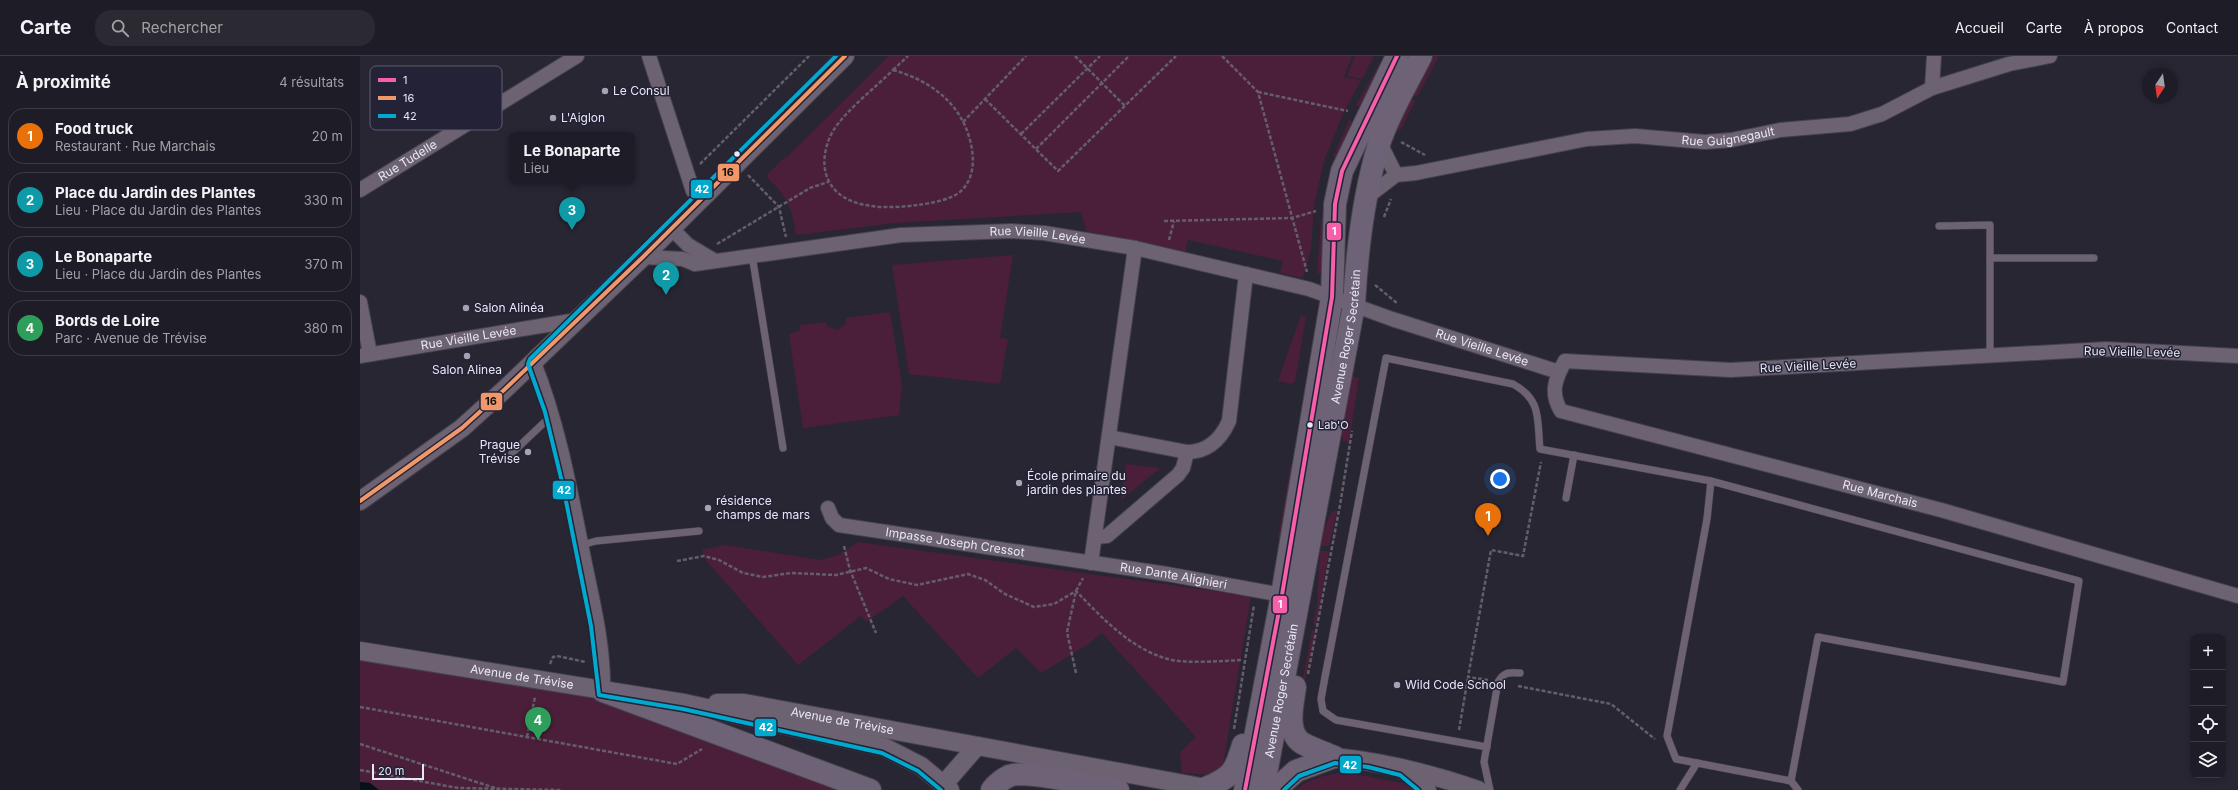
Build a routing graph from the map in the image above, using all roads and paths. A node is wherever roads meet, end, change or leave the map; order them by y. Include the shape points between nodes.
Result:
1 (578, 56) edge
2 (649, 56) edge
3 (809, 56) edge
4 (844, 56) edge
5 (908, 56) edge
6 (1026, 56) edge
7 (1075, 56) edge
8 (1100, 56) edge
9 (1129, 56) edge
10 (1176, 56) edge
11 (1222, 56) edge
12 (1396, 56) edge
13 (1421, 56) edge
14 (1934, 56) edge
15 (2050, 56) edge
16 (1087, 69) junction
17 (893, 70) junction
18 (1102, 83) junction
19 (1932, 88) junction
20 (1258, 92) junction
21 (985, 99) junction
22 (502, 103) edge
23 (1125, 106) junction
24 (1351, 112) dead end
25 (963, 122) junction
26 (458, 130) edge
27 (1021, 134) junction
28 (1380, 143) junction
29 (1036, 149) junction
30 (698, 166) dead end
31 (743, 171) dead end
32 (1396, 175) junction
33 (828, 182) junction
34 (360, 190) edge
35 (1366, 198) junction
36 (700, 199) junction
37 (779, 207) junction
38 (1320, 209) dead end
39 (1292, 218) junction
40 (1164, 221) dead end
41 (1174, 221) junction
42 (1939, 226) dead end
43 (672, 228) junction
44 (786, 238) dead end
45 (1168, 244) dead end
46 (715, 246) dead end
47 (1135, 248) junction
48 (752, 255) junction
49 (643, 257) junction
50 (1990, 258) junction
51 (2094, 258) dead end
52 (715, 261) junction
53 (1246, 274) junction
54 (1309, 279) dead end
55 (1332, 297) junction
56 (360, 302) edge
57 (1354, 305) junction
58 (577, 320) junction
59 (365, 355) edge
60 (1990, 356) junction
61 (2238, 356) edge
62 (534, 363) junction
63 (1559, 372) junction
64 (551, 416) junction
65 (1109, 437) junction
66 (783, 448) dead end
67 (1543, 450) junction
68 (1187, 452) junction
69 (512, 453) dead end
70 (1574, 455) junction
71 (1712, 481) junction
72 (1566, 498) dead end
73 (360, 501) edge
74 (828, 508) dead end
75 (699, 531) dead end
76 (1095, 537) junction
77 (582, 545) junction
78 (844, 546) dead end
79 (677, 561) dead end
80 (1088, 569) junction
81 (850, 570) junction
82 (1302, 574) junction
83 (1076, 591) junction
84 (1282, 595) junction
85 (2238, 596) edge
86 (1254, 604) dead end
87 (876, 634) dead end
88 (1272, 640) junction
89 (360, 651) edge
90 (1242, 660) dead end
91 (604, 664) junction
92 (549, 666) dead end
93 (1076, 673) dead end
94 (1520, 673) dead end
95 (1468, 677) junction
96 (1475, 677) dead end
97 (1490, 681) dead end
98 (1498, 682) junction
99 (1516, 686) dead end
100 (603, 691) junction
101 (540, 695) dead end
102 (684, 704) junction
103 (360, 707) edge
104 (1233, 734) dead end
105 (527, 737) junction
106 (1456, 742) junction
107 (1656, 742) dead end
108 (360, 744) edge
109 (707, 745) dead end
110 (976, 746) junction
111 (1487, 746) junction
112 (1671, 746) junction
113 (1334, 757) junction
114 (1697, 763) junction
115 (360, 770) edge
116 (1403, 770) junction
117 (1791, 781) junction
118 (947, 787) edge
119 (1206, 788) joint
120 (501, 790) edge
121 (561, 790) edge
122 (870, 790) edge
123 (992, 790) edge
124 (1118, 790) edge
125 (1245, 790) edge
126 (1263, 790) edge
127 (1275, 790) edge
128 (1427, 790) edge
129 (1478, 790) edge
130 (1490, 790) edge
131 (1680, 790) edge
132 (1798, 790) edge

1 - 22 street, Rue Tudelle
2 - 36 street via 693,191
3 - 30 path
4 - 36 street
5 - 17 path
6 - 21 path
7 - 16 path
8 - 16 path
9 - 18 path
10 - 23 path
11 - 20 path
12 - 55 main road, Avenue Roger Secrétain via 1342,171 1335,204
13 - 28 main road, Avenue Roger Secrétain
14 - 19 street
15 - 19 street, Rue Guignegault via 2009,64
16 - 18 path
16 - 27 path
17 - 25 path via 935,88 946,98
17 - 33 path via 834,130 824,159
18 - 23 path
18 - 29 path
19 - 32 street, Rue Guignegault via 1882,114 1850,124 1780,130 1731,140 1705,142 1635,136 1587,139
20 - 24 path
20 - 39 path
21 - 25 path
21 - 27 path
23 - 29 path via 1058,171
25 - 33 path via 969,135 973,158 969,179 959,192 934,202 873,207 859,204 844,196
26 - 34 street, Rue Tudelle
27 - 29 path
28 - 32 street
28 - 35 main road, Avenue Roger Secrétain
31 - 37 path
32 - 35 street
33 - 37 path via 810,188
35 - 57 main road, Avenue Roger Secrétain via 1357,244
36 - 43 street
37 - 44 path
37 - 46 path
38 - 39 path
39 - 41 path
39 - 54 path
40 - 41 path
41 - 45 path
42 - 50 lane via 1990,225
43 - 49 street
43 - 52 street via 688,245
47 - 48 street, Rue Vieille Levée via 1044,232 1011,231 901,235
47 - 53 street, Rue Vieille Levée
47 - 65 street
48 - 52 street, Rue Vieille Levée
48 - 66 lane
49 - 52 street, Rue Vieille Levée via 683,259 695,264
49 - 58 street
50 - 51 lane
50 - 60 lane
53 - 55 street, Rue Vieille Levée
53 - 68 street via 1229,421 1217,440 1198,452
55 - 57 street, Rue Vieille Levée
55 - 84 main road, Avenue Roger Secrétain
56 - 59 street
57 - 63 street, Rue Vieille Levée
57 - 82 main road, Avenue Roger Secrétain
58 - 59 street, Rue Vieille Levée
58 - 62 street
60 - 61 street, Rue Vieille Levée via 2106,350
60 - 63 street, Rue Vieille Levée via 1731,370 1565,361
62 - 64 street
62 - 73 street via 462,428
63 - 85 street, Rue Marchais via 1554,401 1561,411 1941,510
64 - 69 lane
64 - 77 street
65 - 68 street
65 - 76 street
67 - 70 lane
67 - 95 path via 1524,556 1491,550
67 - 106 lane via 1540,449 1534,401 1526,391 1513,384 1386,358 1321,699 1324,711 1336,720
68 - 76 street via 1183,468 1178,475 1107,536
70 - 71 lane
70 - 72 lane
71 - 112 lane via 1667,736
71 - 117 lane via 2079,581 2063,682 1818,637
74 - 80 street, Impasse Joseph Cressot via 839,525
75 - 77 lane via 596,541
76 - 80 street
77 - 91 street
78 - 81 path
79 - 81 path via 704,556 719,560 744,573 763,577 791,573 836,575
80 - 83 path
80 - 84 street, Rue Dante Alighieri via 1167,574
81 - 83 path via 866,568 889,579 917,586 968,574 985,580 1005,594 1034,607 1054,604
81 - 87 path
82 - 113 main road via 1302,643 1292,713 1293,730 1301,742
82 - 126 main road, Avenue Roger Secrétain
83 - 90 path via 1100,616 1140,648 1169,659
83 - 93 path via 1067,632
84 - 88 main road, Avenue Roger Secrétain
86 - 104 path
88 - 119 main road via 1237,766 1223,781
88 - 125 main road, Avenue Roger Secrétain
89 - 100 street, Avenue de Trévise
91 - 92 path via 557,656 552,657
91 - 100 street
94 - 98 lane via 1509,672
95 - 98 path
95 - 106 path
96 - 97 path
98 - 111 lane
98 - 112 path via 1611,704 1659,743
99 - 107 path via 1609,705
100 - 102 street, Avenue de Trévise
100 - 122 main road
101 - 105 path via 535,697
102 - 110 street, Avenue de Trévise via 744,703
102 - 118 street, Avenue de Trévise via 884,747 909,759
103 - 105 path
105 - 109 path via 677,764
106 - 111 lane
108 - 120 path
110 - 118 street, Avenue de Trévise
110 - 119 street, Avenue de Trévise
111 - 130 lane via 1484,762
112 - 114 lane via 1676,759
113 - 116 street via 1369,761
113 - 127 main road via 1296,771
114 - 117 lane
114 - 131 lane
115 - 120 path via 458,788
116 - 128 street
116 - 129 street via 1440,777
117 - 132 lane
120 - 121 path
123 - 124 main road via 1009,776 1025,774

